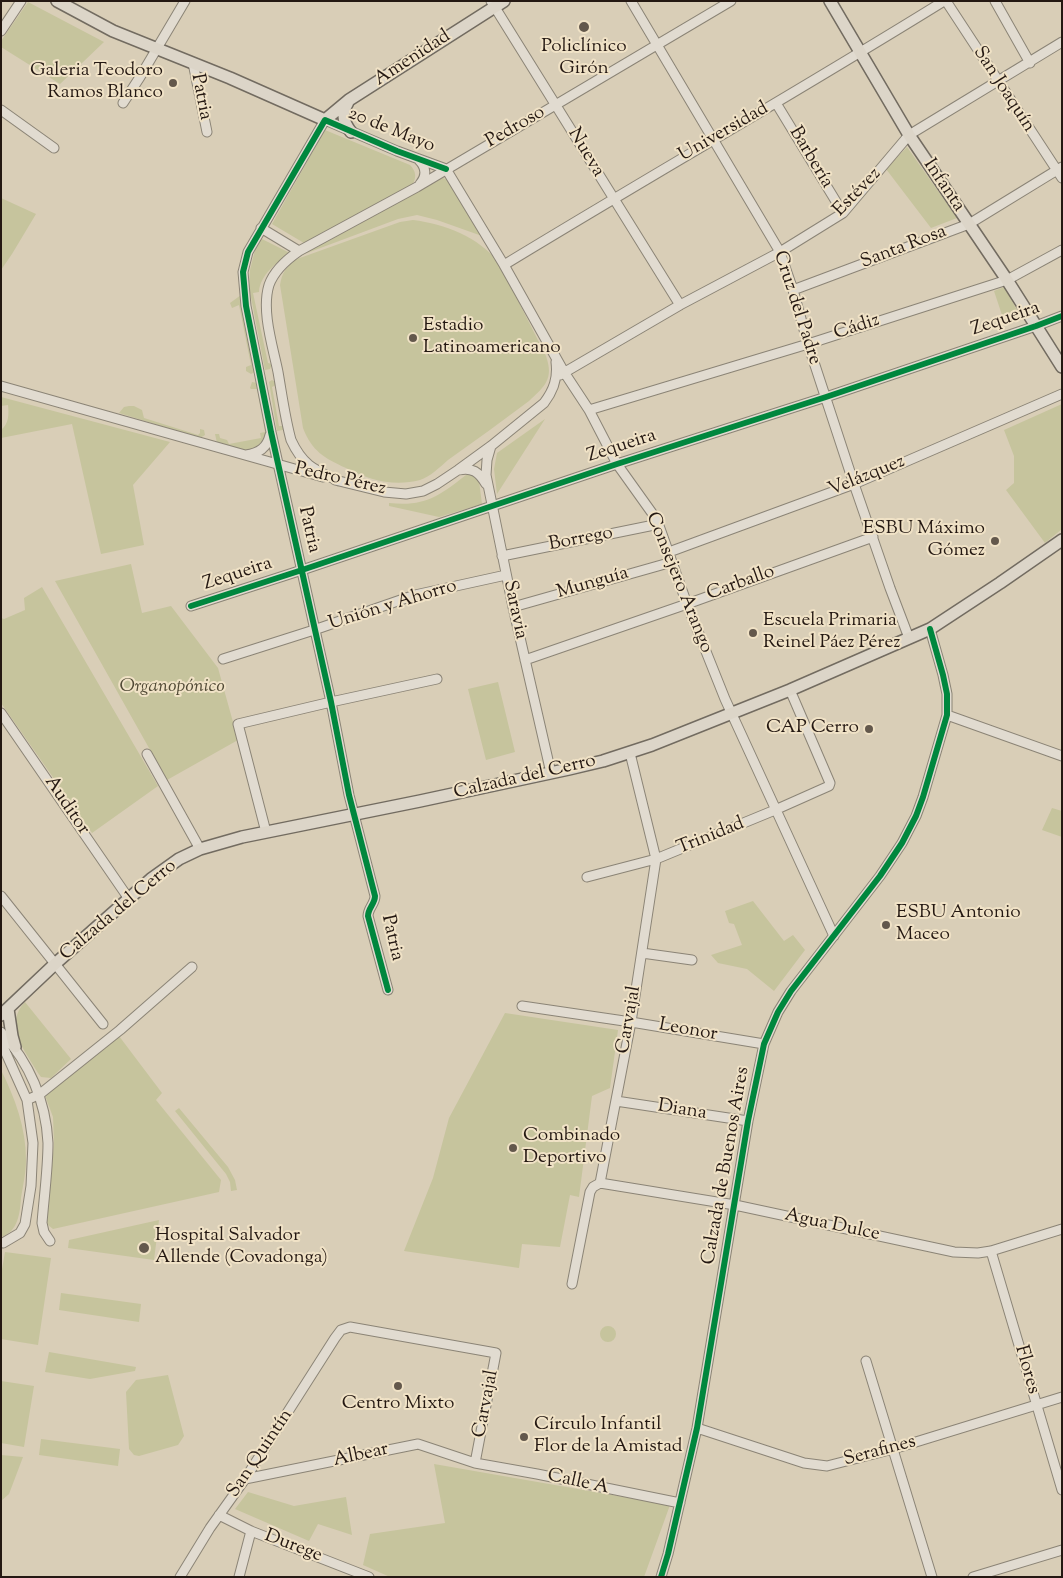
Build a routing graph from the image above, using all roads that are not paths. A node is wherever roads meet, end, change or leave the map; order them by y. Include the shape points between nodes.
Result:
1 (21, 1) edge
2 (57, 1) edge
3 (185, 1) edge
4 (631, 1) edge
5 (731, 1) edge
6 (830, 1) edge
7 (945, 1) edge
8 (995, 1) edge
9 (496, 3) edge
10 (1, 31) edge
11 (1062, 43) edge
12 (657, 45) junction
13 (157, 49) junction
14 (860, 54) junction
15 (194, 63) junction
16 (1030, 63) junction
17 (998, 81) junction
18 (349, 100) junction
19 (123, 103) dead end
20 (776, 103) junction
21 (555, 105) junction
22 (297, 107) junction
23 (1, 110) edge
24 (325, 120) junction
25 (207, 132) dead end
26 (351, 132) junction
27 (909, 135) junction
28 (714, 139) junction
29 (54, 148) dead end
30 (419, 160) junction
31 (446, 169) junction
32 (1060, 172) edge
33 (416, 187) junction
34 (613, 199) junction
35 (843, 213) junction
36 (969, 224) junction
37 (261, 228) junction
38 (1062, 250) edge
39 (299, 251) junction
40 (780, 252) junction
41 (504, 265) junction
42 (1006, 280) junction
43 (793, 290) junction
44 (680, 305) junction
45 (1062, 316) edge
46 (1036, 326) junction
47 (808, 344) junction
48 (555, 356) junction
49 (1062, 367) edge
50 (564, 372) junction
51 (556, 380) junction
52 (1, 386) edge
53 (1062, 394) edge
54 (826, 397) junction
55 (589, 410) junction
56 (271, 432) junction
57 (491, 446) junction
58 (296, 452) junction
59 (244, 455) junction
60 (617, 464) junction
61 (279, 466) junction
62 (293, 469) junction
63 (458, 470) junction
64 (339, 481) junction
65 (854, 484) junction
66 (488, 486) junction
67 (491, 506) junction
68 (659, 524) junction
69 (873, 537) junction
70 (1062, 540) edge
71 (669, 552) junction
72 (502, 556) junction
73 (672, 562) junction
74 (302, 570) junction
75 (506, 575) junction
76 (687, 604) junction
77 (191, 606) dead end
78 (513, 607) junction
79 (930, 628) junction
80 (314, 630) junction
81 (909, 638) junction
82 (224, 658) dead end
83 (525, 660) junction
84 (437, 679) dead end
85 (790, 690) junction
86 (331, 702) junction
87 (1, 713) edge
88 (732, 714) junction
89 (948, 715) junction
90 (630, 753) junction
91 (147, 754) dead end
92 (1062, 756) edge
93 (551, 773) junction
94 (775, 810) junction
95 (353, 814) junction
96 (266, 832) junction
97 (200, 849) junction
98 (656, 859) junction
99 (587, 877) dead end
100 (1, 896) edge
101 (129, 899) junction
102 (834, 936) junction
103 (642, 953) junction
104 (692, 960) dead end
105 (56, 963) junction
106 (192, 967) dead end
107 (388, 990) dead end
108 (522, 1006) dead end
109 (5, 1012) edge
110 (631, 1022) junction
111 (103, 1024) dead end
112 (1, 1032) edge
113 (1, 1042) edge
114 (764, 1044) junction
115 (15, 1047) junction
116 (40, 1094) junction
117 (27, 1100) junction
118 (616, 1100) junction
119 (748, 1121) junction
120 (600, 1183) junction
121 (735, 1205) junction
122 (1062, 1229) edge
123 (50, 1241) dead end
124 (3, 1243) dead end
125 (992, 1251) junction
126 (572, 1284) dead end
127 (341, 1330) joint
128 (866, 1362) dead end
129 (1062, 1397) edge
130 (1036, 1405) junction
131 (697, 1428) junction
132 (893, 1449) junction
133 (475, 1463) junction
134 (245, 1479) junction
135 (1062, 1490) edge
136 (680, 1504) junction
137 (219, 1515) junction
138 (251, 1531) junction
139 (1062, 1550) edge
140 (355, 1574) edge
141 (180, 1577) edge
142 (239, 1577) edge
143 (369, 1577) edge
144 (661, 1577) edge
145 (932, 1577) edge
146 (973, 1577) edge

1 - 10 street
2 - 13 main road, 20 de Mayo via 113,31
3 - 13 street
4 - 12 street, Cruz del Padre
5 - 12 street, Pedroso
6 - 14 main road, Infanta
7 - 14 street, Universidad
7 - 17 street, San Joaquín
8 - 16 street
9 - 18 main road, Amenidad
9 - 21 street, Nueva
11 - 16 street, Estévez
12 - 21 street, Pedroso
12 - 28 street, Cruz del Padre
13 - 15 main road, 20 de Mayo
13 - 19 street
14 - 20 street, Universidad
14 - 27 main road, Infanta
15 - 22 main road, 20 de Mayo
15 - 25 street, Patria
16 - 17 street, Estévez
17 - 27 street, Estévez
17 - 32 street, San Joaquín
18 - 22 main road via 325,109
18 - 24 main road, Amenidad
18 - 26 main road via 344,121
20 - 28 street, Universidad
20 - 35 street, Barbería
21 - 31 street, Pedroso
21 - 34 street, Nueva
22 - 24 main road, 20 de Mayo
23 - 29 street
24 - 26 street, 20 de Mayo
24 - 37 street, Patria
26 - 30 street, 20 de Mayo
27 - 35 street, Estévez
27 - 36 main road, Infanta
28 - 34 street, Universidad
28 - 40 street, Cruz del Padre
30 - 31 street, 20 de Mayo
30 - 33 street via 425,172
31 - 33 street, Pedroso
31 - 41 street, Consejero Arango
32 - 36 street, Santa Rosa
33 - 39 street, Pedroso
34 - 41 street, Universidad
34 - 44 street, Nueva
35 - 40 street, Estévez
36 - 42 main road, Infanta
36 - 43 street, Santa Rosa
37 - 39 street
37 - 56 street, Patria via 248,252 243,281
38 - 42 street, Cádiz
39 - 58 street via 272,277 267,305 288,429
40 - 43 street, Cruz del Padre
40 - 44 street, Estévez
41 - 48 street, Consejero Arango
42 - 46 main road, Infanta
42 - 47 street, Cádiz
43 - 47 street, Cruz del Padre
44 - 50 street, Estévez
45 - 46 street, Zequeira
46 - 49 main road, Infanta
46 - 54 street, Zequeira
47 - 54 street, Cruz del Padre
47 - 55 street, Cádiz
48 - 50 street, Consejero Arango
48 - 51 street, Pedro Pérez
50 - 51 street, Pedro Pérez
50 - 55 street, Consejero Arango
51 - 57 street, Pedro Pérez via 544,403
52 - 59 street, Pedro Pérez
53 - 65 street, Velázquez
54 - 60 street, Zequeira
54 - 65 street, Cruz del Padre
55 - 60 street, Consejero Arango
56 - 59 street via 264,448
56 - 61 street, Patria
57 - 63 street, Pedro Pérez
57 - 66 street, Saravia via 486,468
58 - 62 street via 300,465
58 - 64 street via 311,466
59 - 61 street, Pedro Pérez
60 - 67 street, Zequeira
60 - 68 street, Consejero Arango
61 - 62 street, Pedro Pérez
61 - 74 street, Patria
62 - 64 street, Pedro Pérez
63 - 64 street, Pedro Pérez via 431,488 406,494
63 - 66 street via 476,471
65 - 69 street, Cruz del Padre
65 - 71 street, Velázquez
66 - 67 street, Saravia
67 - 72 street, Saravia
67 - 74 street, Zequeira
68 - 71 street, Consejero Arango
68 - 72 street, Borrego
69 - 76 street, Carballo
69 - 81 street, Cruz del Padre
70 - 79 main road, Calzada del Cerro
71 - 73 street, Consejero Arango
72 - 75 street, Saravia
73 - 76 street, Consejero Arango
73 - 78 street, Munguía
74 - 77 street, Zequeira
74 - 80 street, Patria
75 - 78 street, Saravia
75 - 80 street, Unión y Ahorro via 415,595
76 - 83 street, Carballo
76 - 88 street, Consejero Arango
78 - 83 street, Saravia
79 - 81 main road, Calzada del Cerro
79 - 89 street, Calzada de Buenos Aires via 943,675
80 - 82 street, Unión y Ahorro
80 - 86 street, Patria
81 - 85 main road, Calzada del Cerro
83 - 93 street, Saravia
84 - 86 street
85 - 88 main road, Calzada del Cerro
85 - 94 street, Trinidad via 830,785
86 - 95 street, Patria
86 - 96 street via 238,724
87 - 101 street, Auditor
88 - 90 main road, Calzada del Cerro
88 - 94 street, Consejero Arango
89 - 92 street
89 - 102 street, Calzada de Buenos Aires via 923,797 909,830 880,876
90 - 93 main road, Calzada del Cerro
90 - 98 street, Carvajal
91 - 97 street
93 - 95 main road, Calzada del Cerro
94 - 98 street, Trinidad
94 - 102 street, Consejero Arango
95 - 96 main road, Calzada del Cerro
95 - 107 street, Patria via 375,896 368,916
96 - 97 main road, Calzada del Cerro
97 - 101 main road, Calzada del Cerro via 169,866
98 - 99 street, Trinidad
98 - 103 street, Carvajal
100 - 105 street
101 - 105 main road, Calzada del Cerro
102 - 114 street, Calzada de Buenos Aires via 791,991
103 - 104 street
103 - 110 street, Carvajal
105 - 109 main road, Calzada del Cerro
105 - 111 street
106 - 116 street
108 - 110 street, Leonor
109 - 115 main road
110 - 114 street, Leonor
110 - 118 street, Carvajal
112 - 115 street
113 - 117 street
114 - 119 street, Calzada de Buenos Aires
115 - 116 street
116 - 117 street
116 - 123 street via 48,1143 42,1223
117 - 124 street via 33,1162 25,1224 20,1233
118 - 119 street, Diana
118 - 120 street, Carvajal
119 - 121 street, Calzada de Buenos Aires
120 - 121 street, Agua Dulce
120 - 126 street, Carvajal via 590,1192
121 - 125 street, Agua Dulce via 954,1252
121 - 131 street, Calzada de Buenos Aires
122 - 125 street, Agua Dulce
125 - 130 street, Flores
127 - 133 street, Carvajal via 350,1327 496,1353
127 - 134 street, San Quintín
128 - 132 street
129 - 130 street, Serafines
130 - 132 street, Serafines
130 - 135 street, Flores
131 - 132 street, Serafines via 812,1465 827,1466
131 - 136 street, Calzada de Buenos Aires
132 - 145 street
133 - 134 street, Albear via 418,1444
133 - 136 street, Calle A
134 - 137 street, San Quintín
136 - 144 street, Calzada de Buenos Aires
137 - 138 street, Durege
137 - 141 street, San Quintín
138 - 140 street, Durege
138 - 142 street
139 - 146 street
140 - 143 street, Durege

